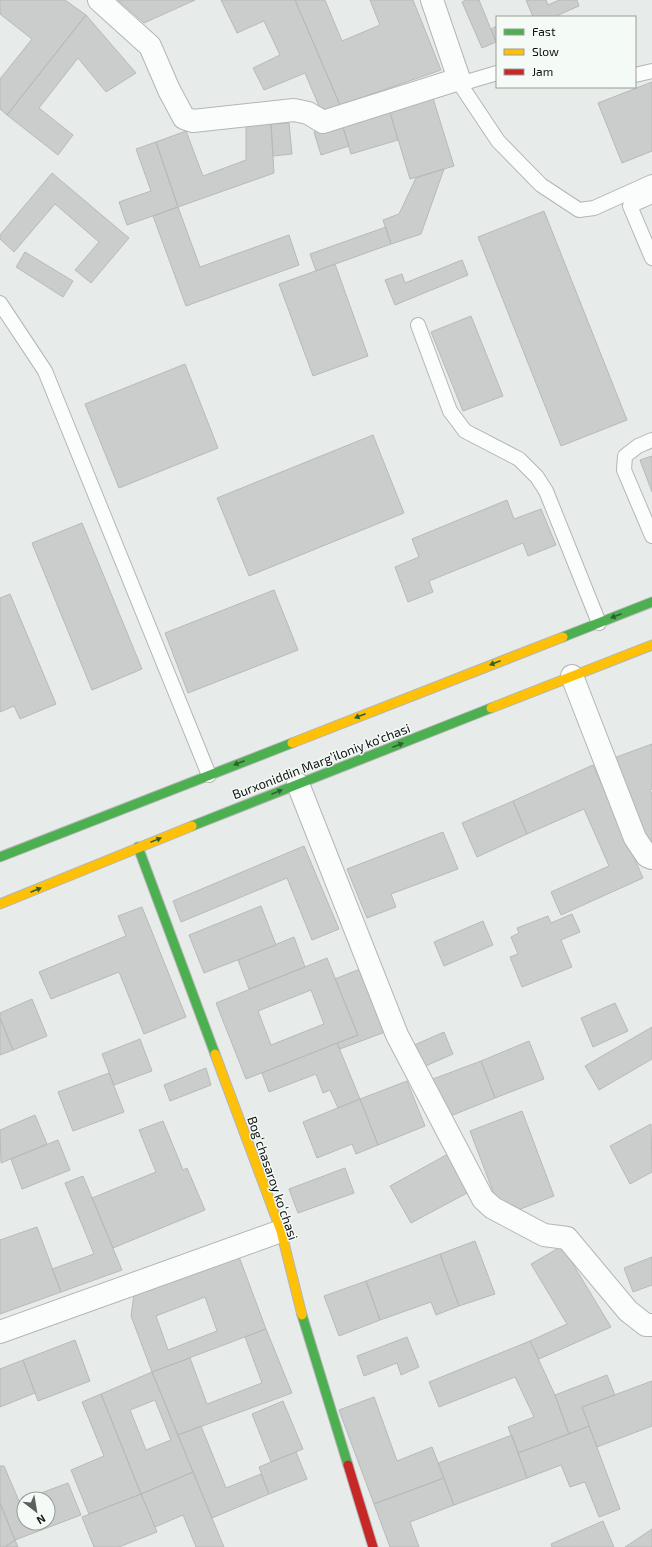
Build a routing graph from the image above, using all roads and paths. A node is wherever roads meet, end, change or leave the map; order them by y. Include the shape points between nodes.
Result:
1 (99, 0) edge
2 (432, 0) edge
3 (652, 71) edge
4 (496, 73) edge
5 (636, 75) edge
6 (460, 81) junction
7 (652, 182) edge
8 (652, 196) edge
9 (652, 258) edge
10 (0, 303) edge
11 (418, 325) dead end
12 (652, 440) edge
13 (652, 536) edge
14 (652, 602) edge
15 (599, 623) junction
16 (652, 645) edge
17 (572, 676) junction
18 (209, 775) junction
19 (298, 784) junction
20 (138, 847) junction
21 (0, 857) edge
22 (652, 858) edge
23 (0, 904) edge
24 (280, 1231) junction
25 (652, 1325) edge
26 (0, 1332) edge
27 (372, 1547) edge

1 - 6 street via 150,46 184,118 193,121 294,110 308,113 323,122
2 - 6 street
3 - 5 lane
4 - 6 lane
6 - 7 lane via 498,141 541,185 579,210 594,208
8 - 9 lane via 630,206
10 - 18 lane via 44,372
11 - 15 lane via 450,411 465,431 519,458 537,476 546,491
12 - 13 lane via 625,456 624,470
14 -> 15 main road, Burxoniddin Marg’iloniy ko’chasi
15 -> 18 main road, Burxoniddin Marg’iloniy ko’chasi
16 - 17 main road, Burxoniddin Marg’iloniy ko’chasi
19 -> 17 main road, Burxoniddin Marg’iloniy ko’chasi
17 - 22 street via 635,838 647,856
18 - 21 main road, Burxoniddin Marg’iloniy ko’chasi
20 -> 19 main road, Burxoniddin Marg’iloniy ko’chasi
19 - 25 street via 397,1035 483,1199 493,1208 544,1235 567,1238 628,1311 646,1325
23 -> 20 main road, Burxoniddin Marg’iloniy ko’chasi
20 - 24 main road, Bogʻchasaroy koʻchasi
24 - 26 street
24 - 27 main road, Bogʻchasaroy koʻchasi via 295,1292

